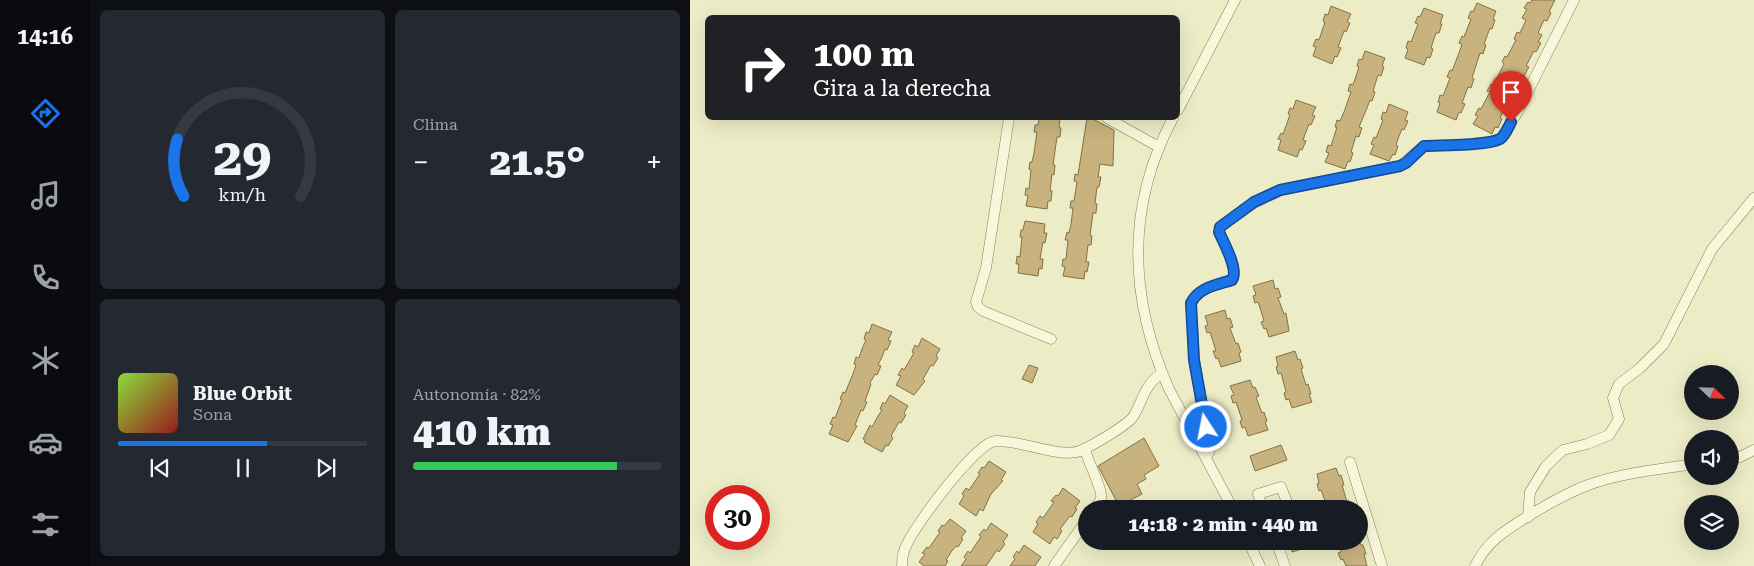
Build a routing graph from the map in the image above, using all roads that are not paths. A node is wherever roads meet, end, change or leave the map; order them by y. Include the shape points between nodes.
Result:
1 (1234, 0) edge
2 (1574, 0) edge
3 (1180, 106) edge
4 (1009, 120) edge
5 (1111, 120) edge
6 (1172, 120) edge
7 (1159, 147) junction
8 (1754, 198) edge
9 (1051, 339) dead end
10 (1162, 373) junction
11 (1084, 449) junction
12 (1754, 450) edge
13 (1739, 457) edge
14 (1206, 458) junction
15 (1350, 462) dead end
16 (1684, 466) edge
17 (1100, 500) edge
18 (1228, 500) edge
19 (1260, 500) edge
20 (1286, 500) edge
21 (1528, 517) junction
22 (1078, 532) edge
23 (1252, 550) edge
24 (1279, 550) edge
25 (902, 566) edge
26 (1054, 566) edge
27 (1260, 566) edge
28 (1285, 566) edge
29 (1382, 566) edge
30 (1475, 566) edge

1 - 3 street
2 - 14 street via 1502,138 1460,145 1424,146 1400,166 1280,190 1254,202 1220,227 1234,277 1200,292 1191,303 1194,360 1208,439 1209,454
4 - 9 street via 986,268 976,302 983,311
5 - 7 street
6 - 7 street
7 - 10 street via 1144,194 1139,249 1141,294
8 - 21 street via 1712,249 1664,344 1619,384 1613,398 1619,419 1609,435 1562,450 1546,466 1530,492
10 - 11 street via 1147,387 1129,421
10 - 14 street
11 - 17 street via 1101,493
11 - 25 street via 1069,452 1009,441 986,444 968,461 911,536
12 - 13 street
14 - 18 street
15 - 29 street
16 - 21 street via 1598,482 1576,490
19 - 20 street via 1258,494 1281,487
21 - 30 street via 1491,541
22 - 26 street
23 - 27 street
24 - 28 street

